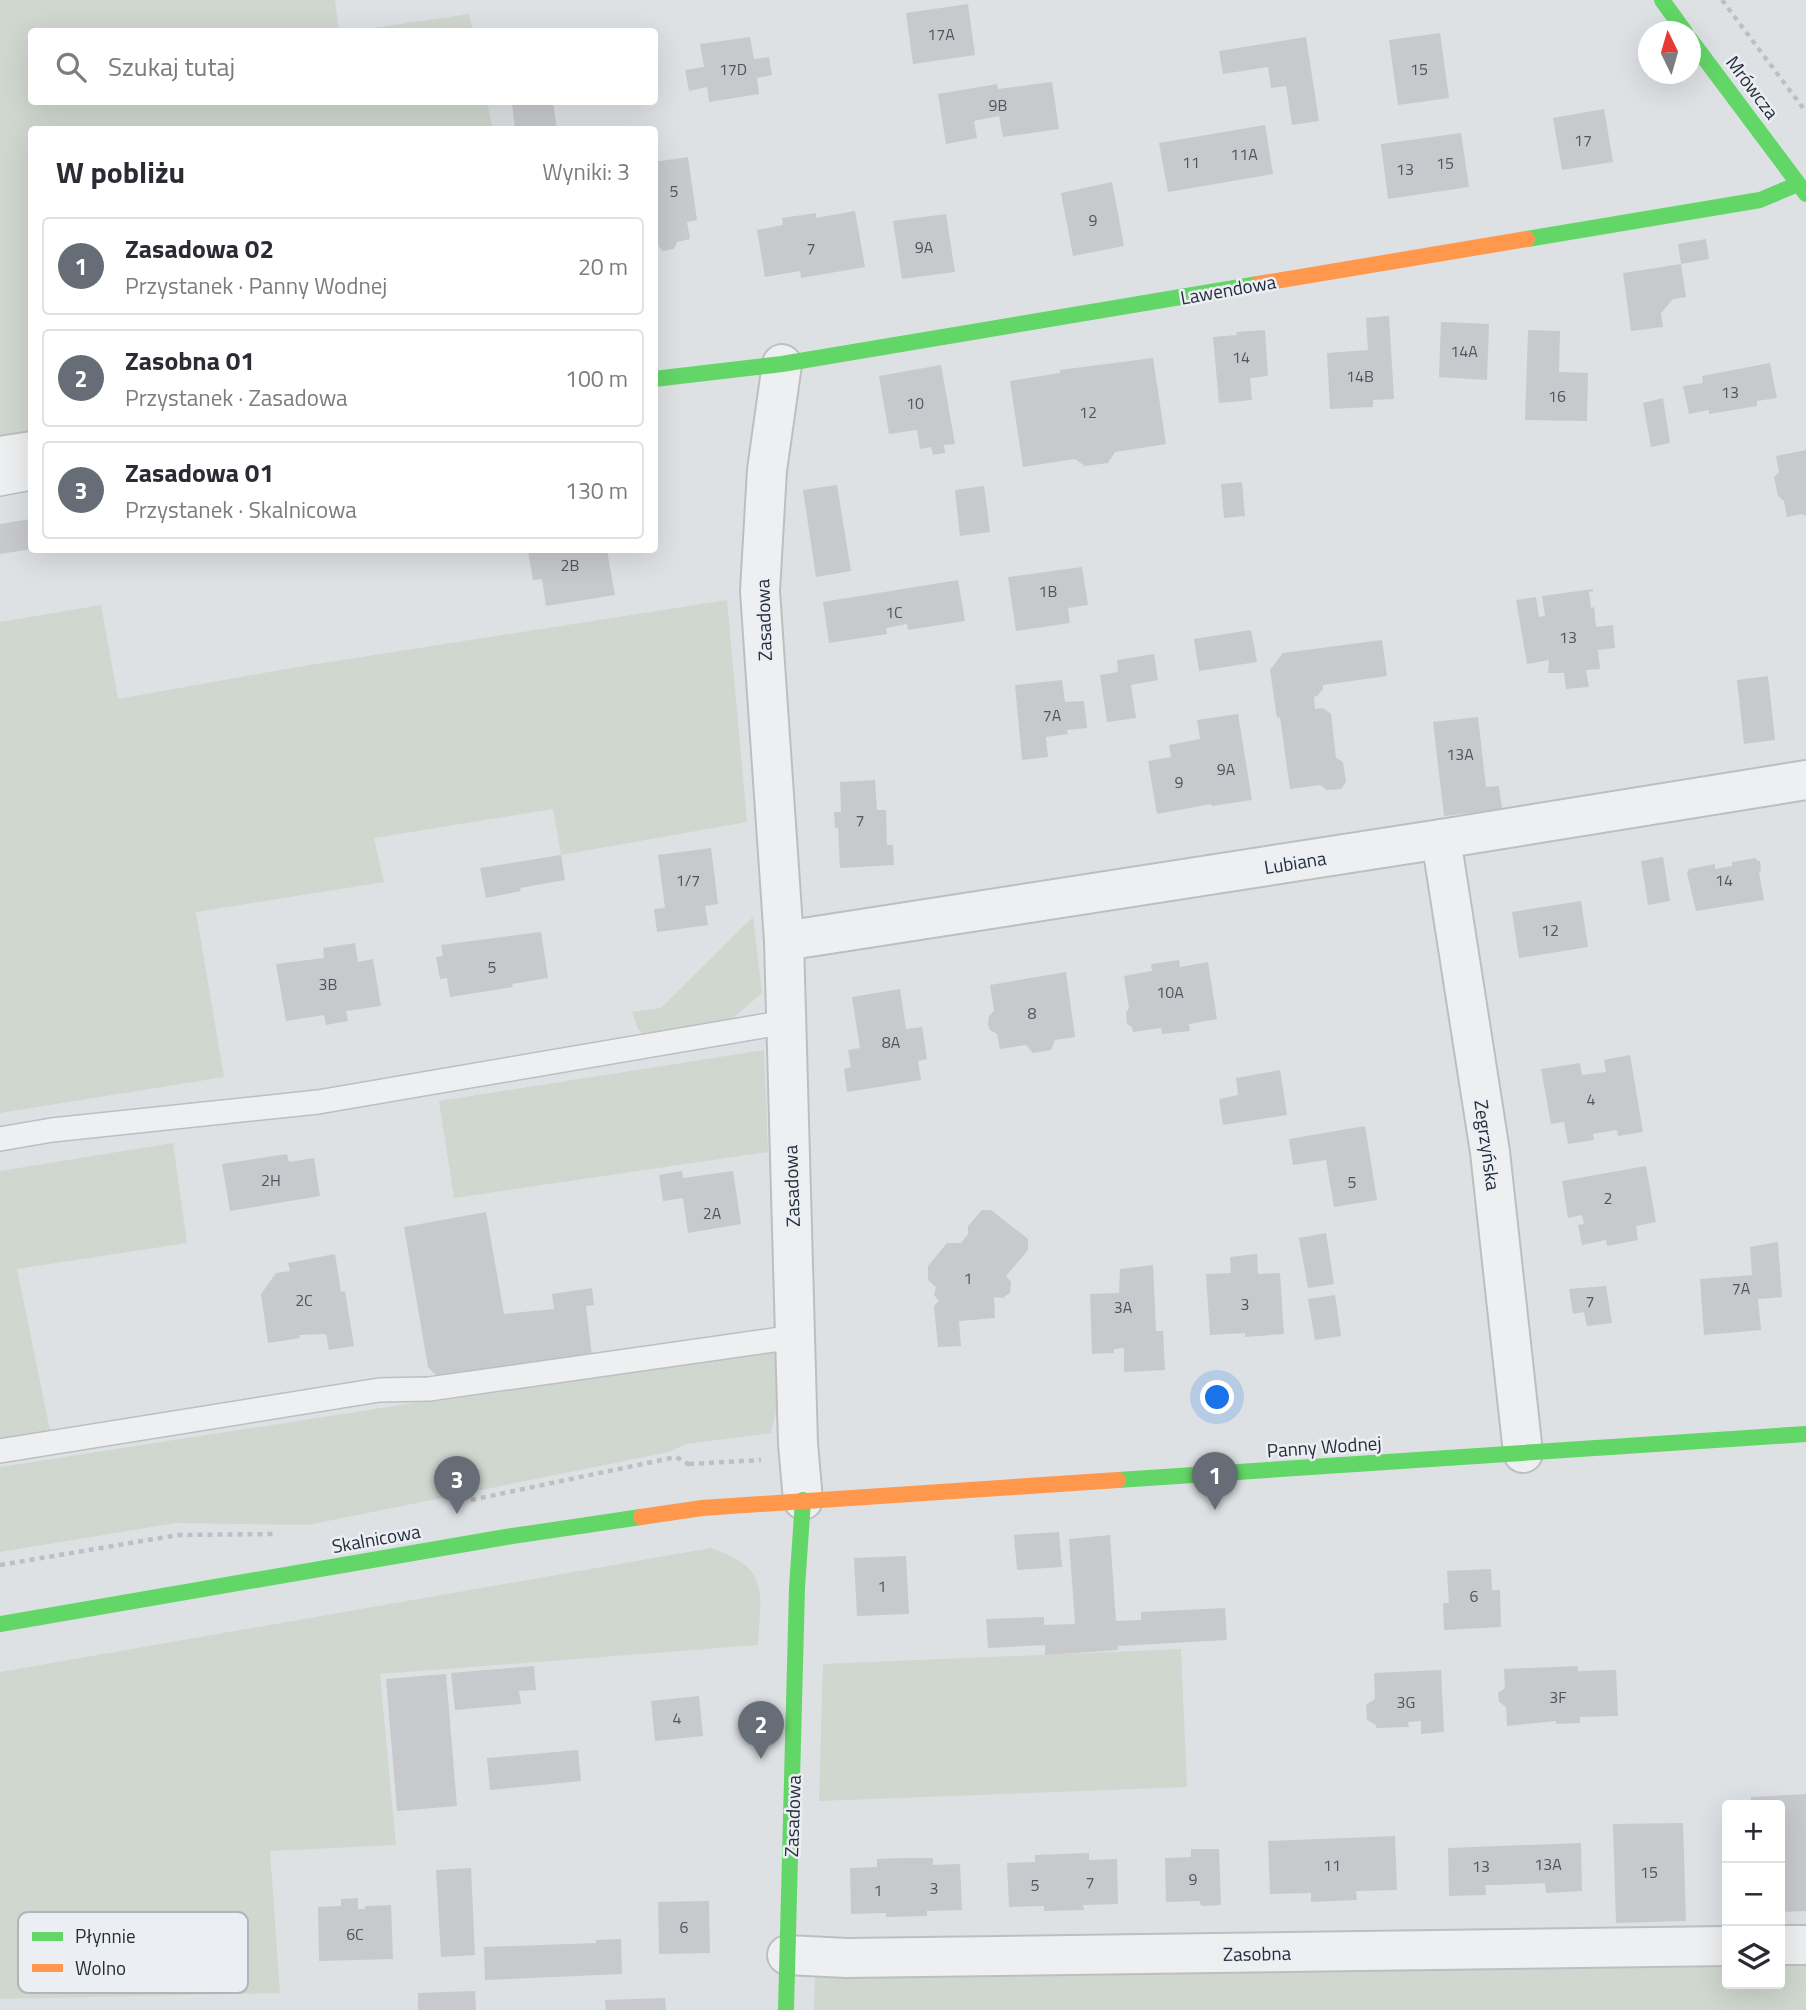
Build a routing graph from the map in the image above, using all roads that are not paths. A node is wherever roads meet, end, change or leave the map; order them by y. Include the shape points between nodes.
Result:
1 (1662, 0) edge
2 (1677, 21) edge
3 (1701, 54) edge
4 (1802, 189) edge
5 (782, 364) junction
6 (658, 379) edge
7 (28, 452) edge
8 (0, 456) edge
9 (28, 479) edge
10 (0, 484) edge
11 (1806, 780) edge
12 (1441, 839) junction
13 (784, 941) junction
14 (786, 1022) junction
15 (0, 1139) edge
16 (795, 1337) junction
17 (1806, 1434) edge
18 (0, 1451) edge
19 (1523, 1452) junction
20 (803, 1500) junction
21 (0, 1624) edge
22 (1785, 1945) edge
23 (1806, 1945) edge
24 (1722, 1946) edge
25 (787, 1955) junction
26 (786, 2010) edge

1 - 2 street
3 - 4 street, Mrówcza
4 - 5 street, Lawendowa via 1760,200
5 - 6 street, Lawendowa
5 - 13 street, Zasadowa via 767,470 760,591
7 - 8 street
9 - 10 lane
11 - 12 street, Lubiana
12 - 13 street, Lubiana
12 - 19 street, Zegrzyńska via 1490,1152
13 - 14 street, Zasadowa
14 - 15 lane via 318,1102
14 - 16 street, Zasadowa
16 - 18 lane via 429,1389 379,1390
16 - 20 street, Zasadowa
17 - 19 street, Panny Wodnej
19 - 20 street, Panny Wodnej
20 - 21 street, Skalnicowa via 702,1508 506,1537
20 - 25 street, Zasadowa
22 - 23 street
24 - 25 street, Zasobna via 847,1958
25 - 26 street, Zasadowa

